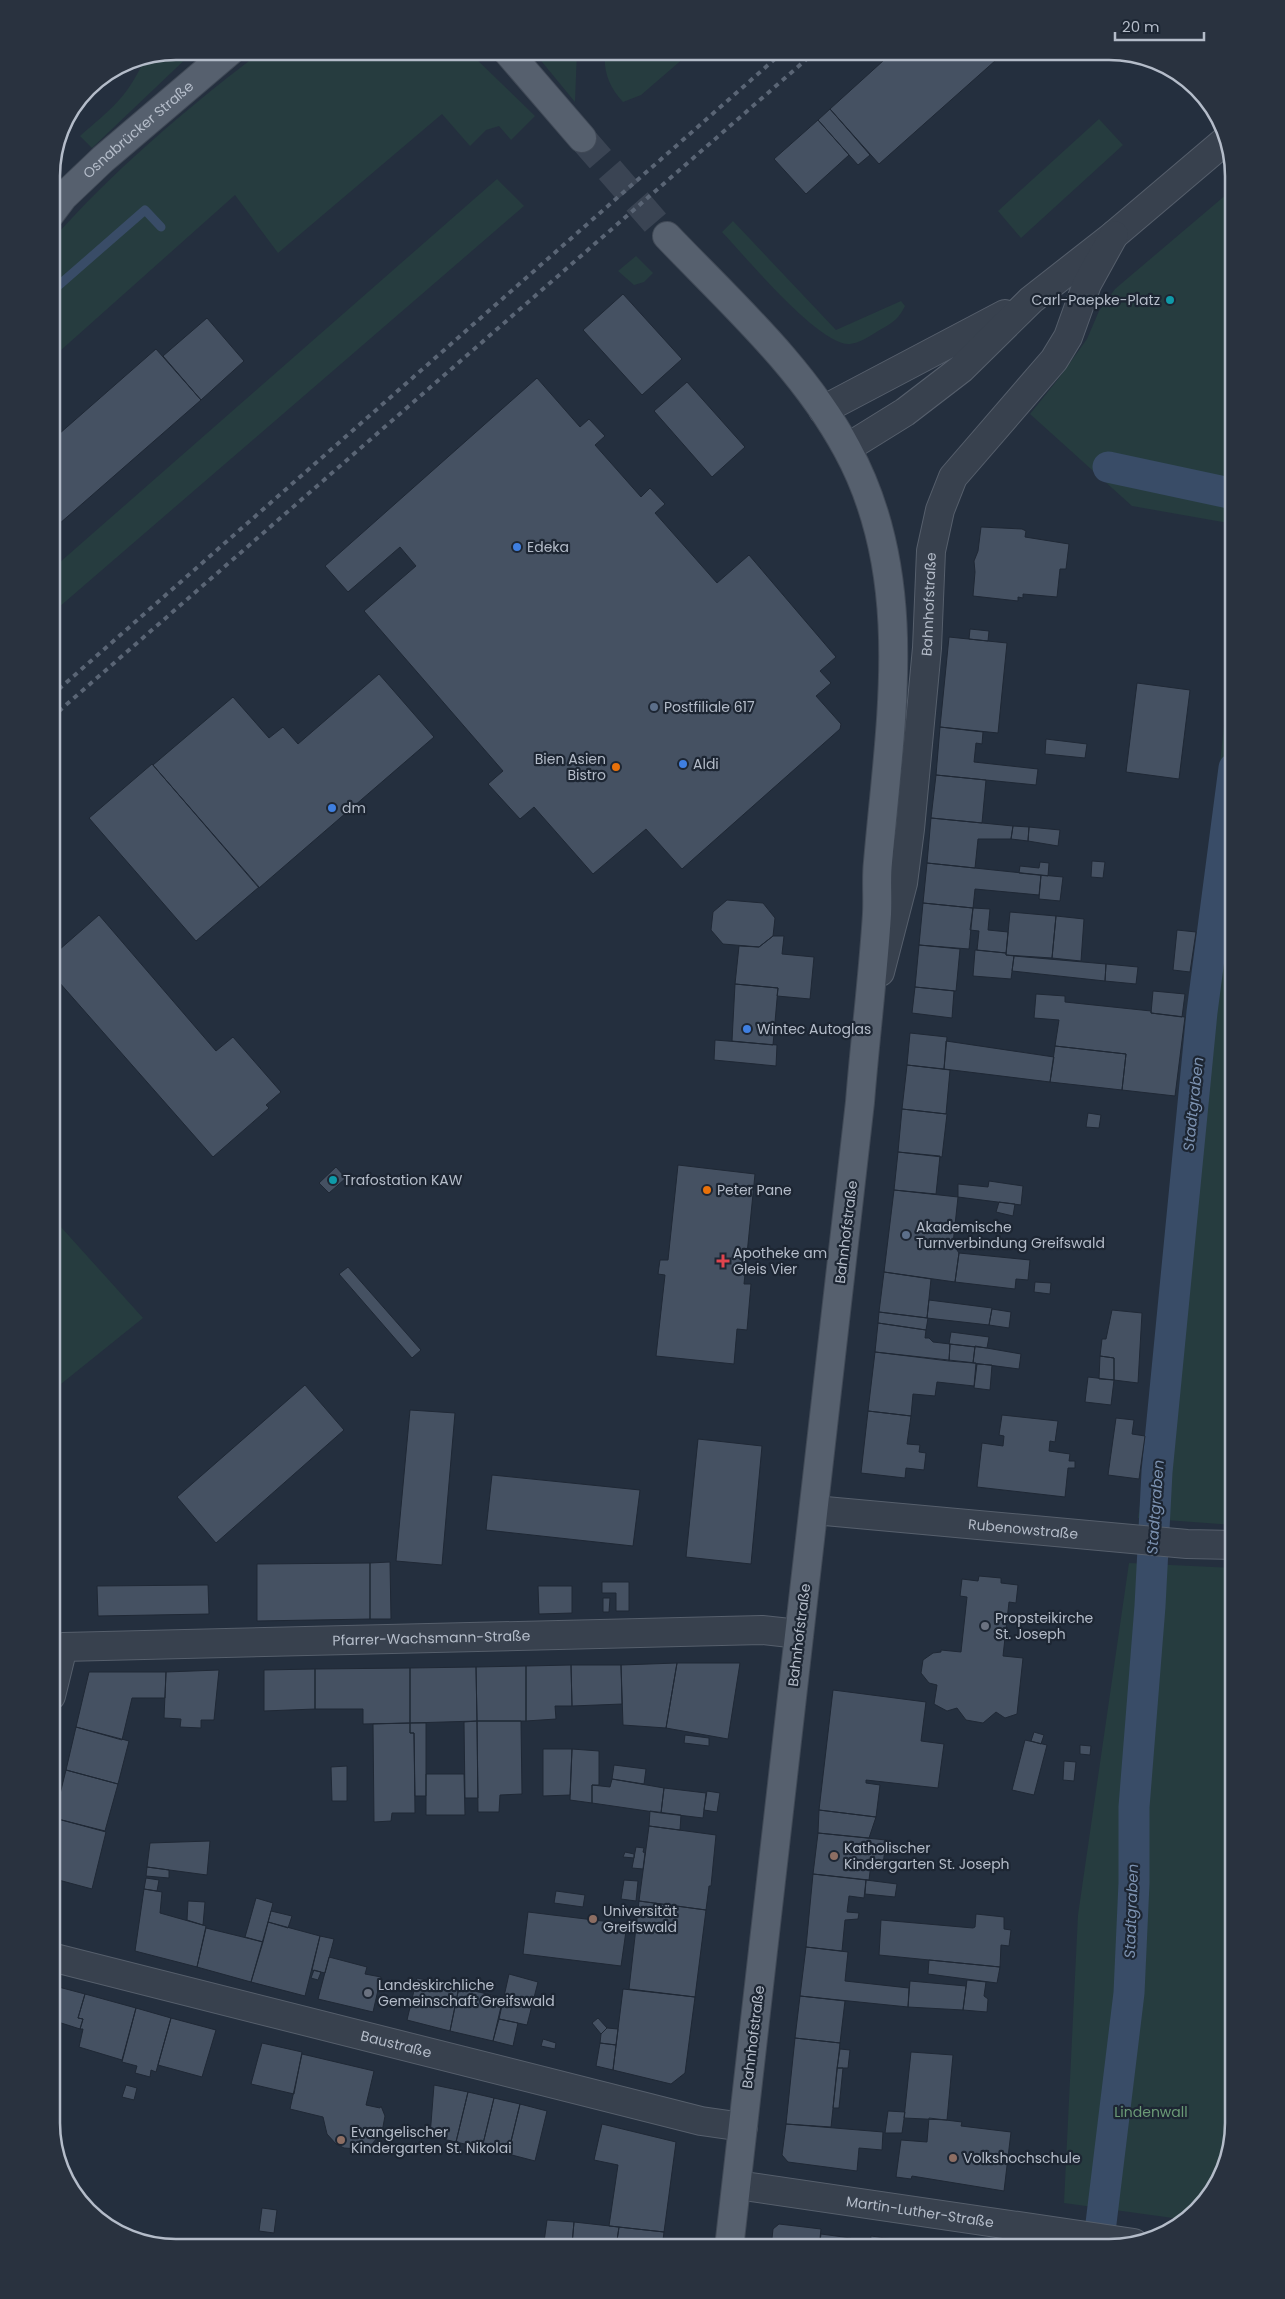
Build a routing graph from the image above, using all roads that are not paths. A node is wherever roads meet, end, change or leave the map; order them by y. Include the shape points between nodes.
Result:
1 (219, 60) edge
2 (515, 60) edge
3 (582, 138) tunnel mouth
4 (1221, 145) edge
5 (60, 201) edge
6 (1114, 235) junction
7 (667, 236) tunnel mouth
8 (1031, 300) junction
9 (823, 410) junction
10 (847, 448) junction
11 (868, 1022) junction
12 (814, 1510) junction
13 (1225, 1544) edge
14 (800, 1634) junction
15 (60, 1662) edge
16 (60, 1960) edge
17 (743, 2127) junction
18 (736, 2185) junction
19 (730, 2239) edge
20 (1111, 2239) edge

1 - 5 main road, Osnabrücker Straße via 102,159
2 - 3 main road
4 - 6 street, Bahnhofstraße
6 - 8 street, Bahnhofstraße
6 - 11 street, Bahnhofstraße via 1087,284 1068,337 1054,360 954,477 940,510 931,551 927,648 903,883
7 - 9 main road via 782,358
8 - 9 street, Bahnhofstraße
8 - 10 street, Bahnhofstraße via 961,369 905,412
9 - 10 main road, Bahnhofstraße
10 - 11 main road, Bahnhofstraße via 861,476 877,526 890,588 895,634 894,699 877,866 877,912
11 - 12 main road, Bahnhofstraße
12 - 13 street, Rubenowstraße via 1117,1538
12 - 14 main road, Bahnhofstraße
14 - 15 street, Pfarrer-Wachsmann-Straße via 762,1630 64,1647
14 - 17 main road, Bahnhofstraße
16 - 17 street, Baustraße via 701,2121
17 - 18 main road, Bahnhofstraße
18 - 19 main road, Bahnhofstraße
18 - 20 street, Martin-Luther-Straße

